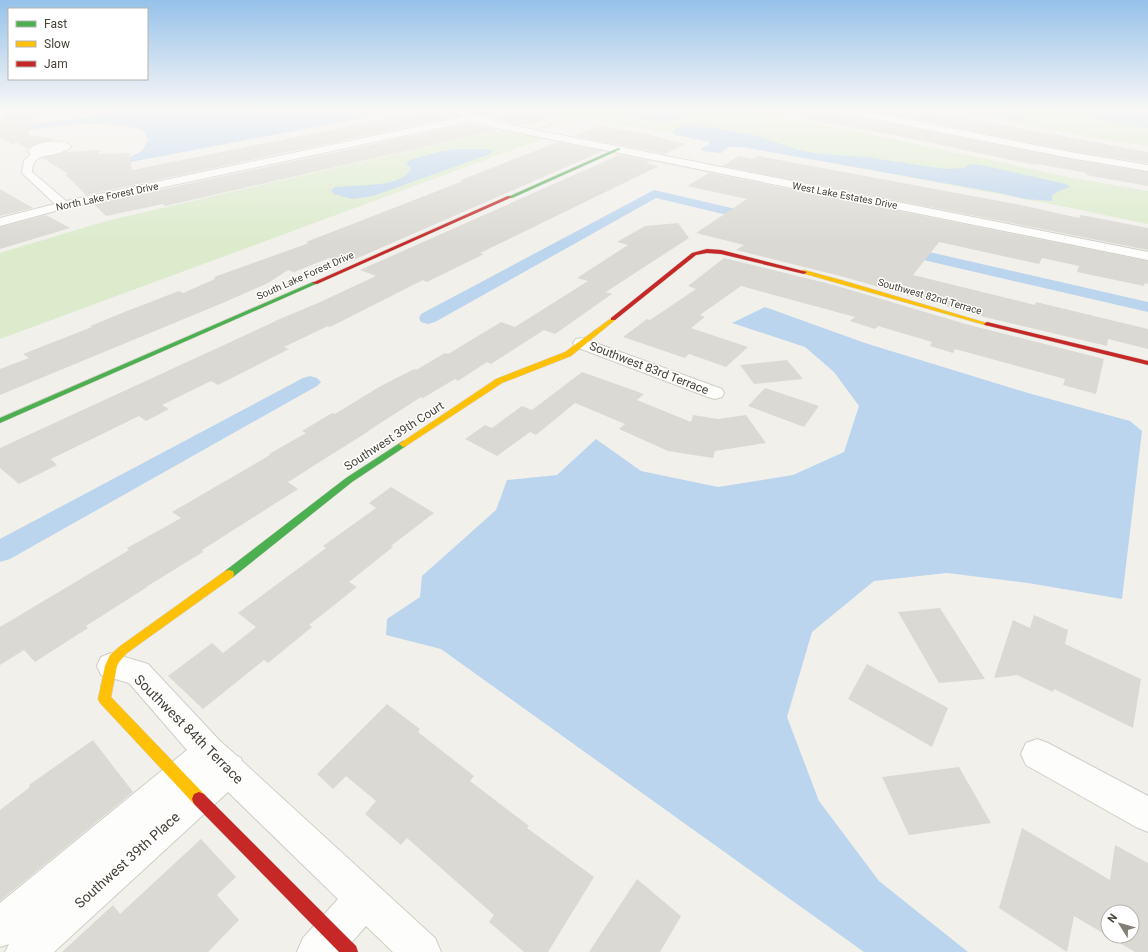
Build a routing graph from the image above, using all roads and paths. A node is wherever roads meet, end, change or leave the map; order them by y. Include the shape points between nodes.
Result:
1 (39, 153) dead end
2 (306, 153) edge
3 (609, 153) edge
4 (641, 153) edge
5 (1068, 153) edge
6 (1148, 168) edge
7 (64, 205) junction
8 (0, 222) edge
9 (707, 251) joint
10 (1148, 256) edge
11 (582, 343) junction
12 (1148, 363) edge
13 (715, 393) dead end
14 (0, 421) edge
15 (111, 666) junction
16 (1037, 754) dead end
17 (219, 760) junction
18 (188, 788) junction
19 (1148, 815) edge
20 (364, 899) junction
21 (0, 928) edge
22 (334, 946) edge
23 (25, 952) edge
24 (421, 952) edge

1 - 7 street via 29,159 27,173
2 - 7 street, North Lake Forest Drive
3 - 14 street, South Lake Forest Drive
4 - 10 street, West Lake Estates Drive
5 - 6 street
7 - 8 street, North Lake Forest Drive
9 - 11 street, Southwest 39th Court via 694,254
9 - 12 street, Southwest 82nd Terrace via 721,252 839,281 975,321
11 - 13 street, Southwest 83rd Terrace
11 - 15 street, Southwest 39th Court via 568,354 499,381 348,480 242,565 123,650
15 - 17 street, Southwest 84th Terrace via 138,673
15 - 18 street via 104,699
16 - 19 street
17 - 18 street, Southwest 39th Place
17 - 20 street, Southwest 84th Terrace
18 - 21 street, Southwest 39th Place
18 - 22 street
18 - 23 street, Southwest 39th Place
20 - 22 street
20 - 24 street, Southwest 84th Terrace

